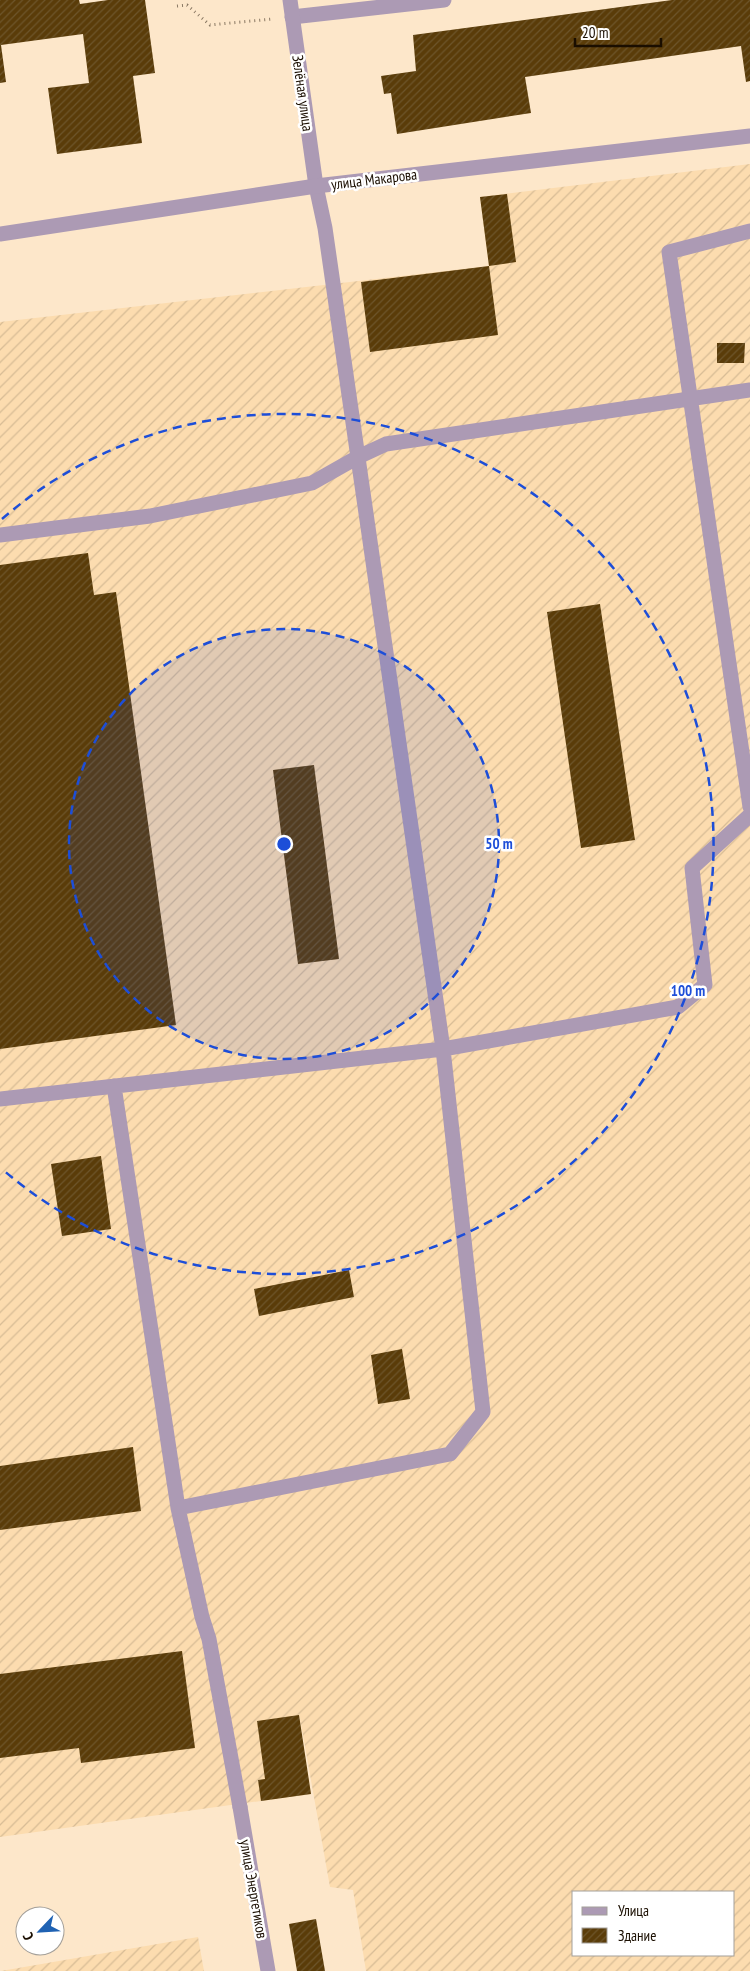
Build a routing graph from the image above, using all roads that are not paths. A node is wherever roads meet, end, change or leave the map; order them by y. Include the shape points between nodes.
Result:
1 (290, 0) edge
2 (444, 0) edge
3 (423, 1) edge
4 (292, 17) junction
5 (750, 136) edge
6 (316, 186) junction
7 (750, 231) edge
8 (0, 234) edge
9 (750, 390) edge
10 (690, 400) junction
11 (358, 457) junction
12 (0, 535) edge
13 (750, 807) edge
14 (750, 815) edge
15 (443, 1049) junction
16 (114, 1086) junction
17 (0, 1099) edge
18 (178, 1508) junction
19 (268, 1971) edge

1 - 4 street, Зелёная улица
2 - 3 street
3 - 4 street
4 - 6 street, Зелёная улица
5 - 6 street, улица Макарова
6 - 8 street, улица Макарова
6 - 11 street, Зелёная улица
7 - 10 street via 668,252
9 - 10 street
10 - 11 street via 386,444
10 - 13 street
11 - 12 street via 312,483 150,516
11 - 15 street, Зелёная улица
14 - 15 street via 692,868 705,985 678,1007
15 - 16 street
15 - 18 street, Зелёная улица via 483,1412 450,1454
16 - 17 street
16 - 18 street, улица Энергетиков
18 - 19 street, улица Энергетиков via 209,1638

